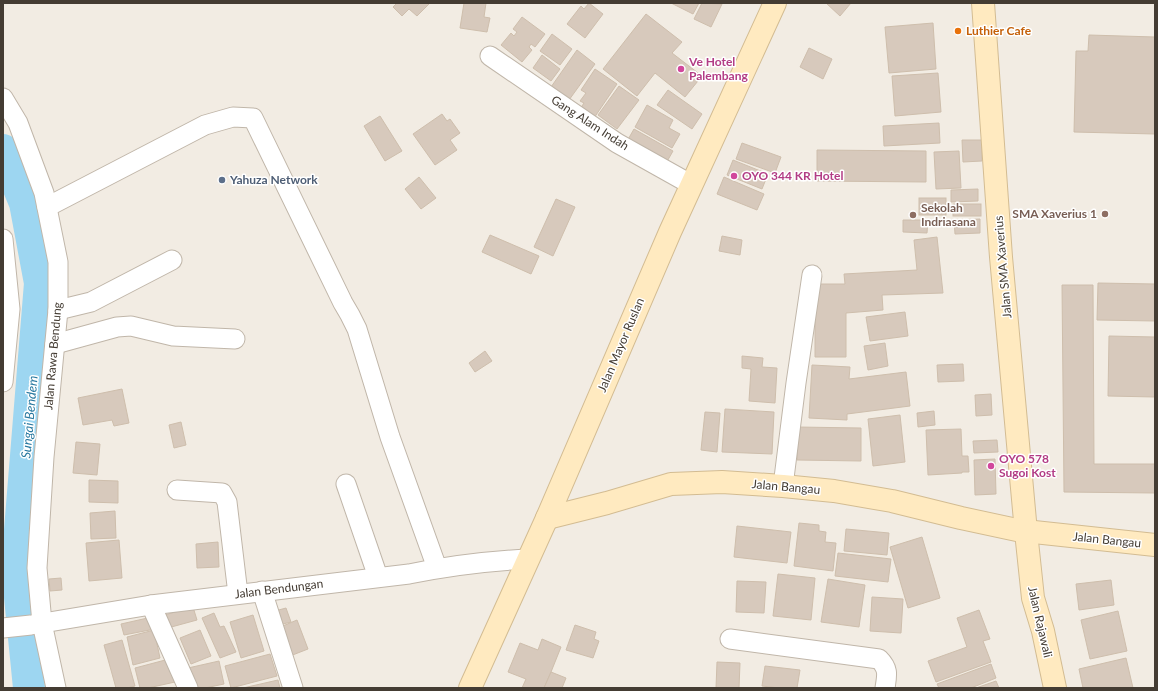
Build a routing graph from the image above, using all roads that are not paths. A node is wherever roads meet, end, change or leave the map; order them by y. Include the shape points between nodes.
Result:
1 (775, 3) edge
2 (983, 3) edge
3 (490, 56) dead end
4 (3, 98) edge
5 (692, 185) junction
6 (47, 207) junction
7 (4, 248) edge
8 (172, 260) dead end
9 (812, 275) dead end
10 (58, 310) junction
11 (235, 339) dead end
12 (55, 344) junction
13 (3, 382) edge
14 (346, 484) dead end
15 (783, 486) junction
16 (176, 490) dead end
17 (547, 518) junction
18 (1030, 532) junction
19 (1155, 545) edge
20 (528, 559) junction
21 (437, 568) junction
22 (378, 577) junction
23 (262, 591) junction
24 (238, 594) junction
25 (152, 605) junction
26 (37, 624) junction
27 (3, 628) edge
28 (730, 639) dead end
29 (56, 688) edge
30 (188, 688) edge
31 (293, 688) edge
32 (470, 688) edge
33 (885, 688) edge
34 (1055, 688) edge

1 - 5 street, Jalan Mayor Ruslan
2 - 18 street, Jalan SMA Xaverius via 1001,257 1023,505
3 - 5 street, Gang Alam Indah via 617,143
4 - 6 street, Jalan Rawa Bendung via 18,123
5 - 17 street, Jalan Mayor Ruslan
6 - 10 street, Jalan Rawa Bendung via 58,262
6 - 21 street via 205,125 233,117 253,118 342,303 357,328 390,437
7 - 13 street via 10,309
8 - 10 street via 91,302
9 - 15 street
10 - 12 street, Jalan Rawa Bendung
11 - 12 street via 173,336 131,326 117,326
12 - 26 street, Jalan Rawa Bendung via 44,457 37,568
14 - 22 street
15 - 17 street, Jalan Bangau via 722,482 671,484
15 - 18 street, Jalan Bangau via 892,501
16 - 24 street via 222,493 225,497
17 - 20 street, Jalan Mayor Ruslan
18 - 19 street, Jalan Bangau
18 - 34 street, Jalan Rajawali via 1044,596 1043,631
20 - 21 street, Jalan Bendungan
20 - 32 street, Jalan Mayor Ruslan
21 - 22 street, Jalan Bendungan
22 - 23 street, Jalan Bendungan
23 - 24 street, Jalan Bendungan
23 - 31 street
24 - 25 street, Jalan Bendungan
25 - 26 street, Jalan Bendungan
25 - 30 street
26 - 27 street, Jalan Bendungan
26 - 29 street, Jalan Rawa Bendung
28 - 33 street via 879,659 887,671

